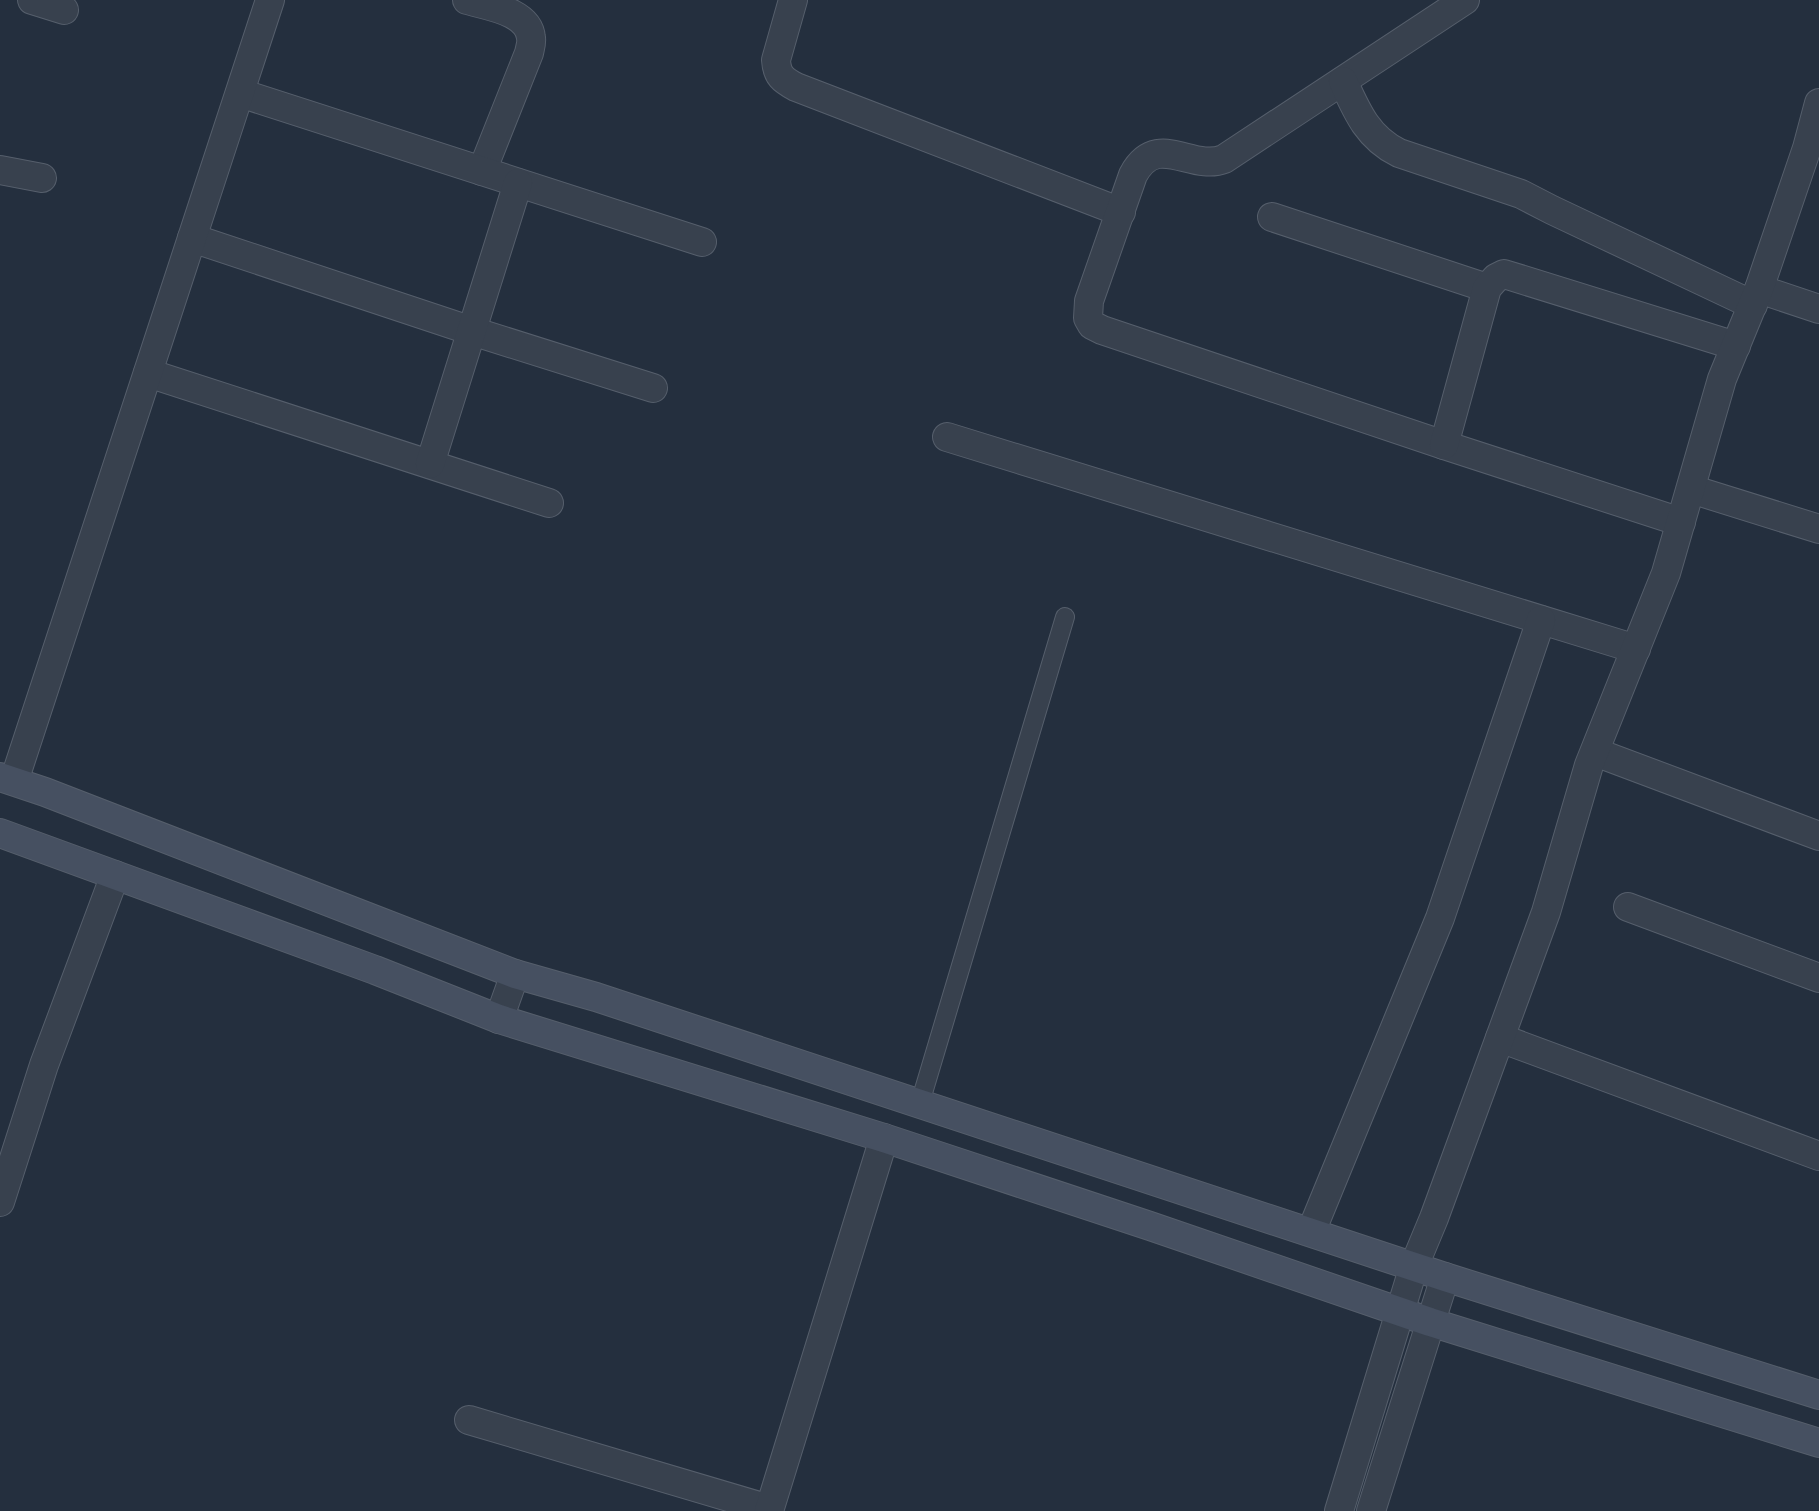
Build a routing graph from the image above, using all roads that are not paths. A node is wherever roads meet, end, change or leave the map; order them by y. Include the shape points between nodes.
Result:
1 (32, 0) edge
2 (270, 0) edge
3 (467, 0) edge
4 (793, 0) edge
5 (1465, 0) edge
6 (64, 10) dead end
7 (1343, 82) junction
8 (240, 93) junction
9 (1819, 102) edge
10 (1813, 150) edge
11 (0, 170) edge
12 (482, 171) junction
13 (42, 178) dead end
14 (518, 183) junction
15 (1121, 212) junction
16 (1272, 217) dead end
17 (192, 238) junction
18 (702, 242) dead end
19 (1487, 288) junction
20 (1756, 297) junction
21 (1819, 309) edge
22 (472, 331) junction
23 (1736, 346) junction
24 (148, 373) junction
25 (653, 388) dead end
26 (947, 437) dead end
27 (1444, 445) junction
28 (430, 464) junction
29 (1691, 489) junction
30 (549, 503) dead end
31 (1681, 522) junction
32 (1819, 529) edge
33 (1065, 617) dead end
34 (1541, 620) junction
35 (1636, 649) junction
36 (1595, 752) junction
37 (7, 779) edge
38 (0, 833) edge
39 (1819, 836) edge
40 (115, 875) junction
41 (1628, 907) dead end
42 (515, 974) junction
43 (1819, 978) edge
44 (499, 1020) junction
45 (1500, 1038) junction
46 (920, 1104) junction
47 (884, 1138) junction
48 (1819, 1156) edge
49 (0, 1202) edge
50 (1311, 1232) junction
51 (1414, 1266) junction
52 (1444, 1277) junction
53 (1401, 1312) junction
54 (1430, 1322) junction
55 (1819, 1395) edge
56 (469, 1420) dead end
57 (1819, 1442) edge
58 (769, 1510) edge
59 (1339, 1511) edge
60 (1370, 1511) edge

1 - 6 street
2 - 8 street
3 - 12 street via 514,13 529,30 531,38 529,53
4 - 15 street via 776,60 776,69 784,81
5 - 7 street
7 - 15 street via 1217,162 1162,154 1139,163
7 - 20 street via 1358,114 1385,146 1521,194
8 - 12 street
8 - 17 street
9 - 10 street
10 - 20 street
11 - 13 street
12 - 14 street
14 - 18 street
14 - 22 street
15 - 27 street via 1089,301 1088,318 1092,325
16 - 19 street
17 - 22 street
17 - 24 street
19 - 23 street via 1504,274
19 - 27 street
20 - 21 street
20 - 23 street
22 - 25 street
22 - 28 street
23 - 29 street via 1722,380
24 - 28 street
24 - 37 street
26 - 34 street
27 - 31 street
28 - 30 street
29 - 31 street
29 - 32 street
31 - 35 street via 1666,573
33 - 46 lane
34 - 35 street
34 - 50 street via 1440,918
35 - 36 street
36 - 39 street
36 - 45 street via 1546,912
37 - 42 main road
38 - 40 main road
40 - 44 main road via 375,970
40 - 49 street via 44,1065
41 - 43 street
42 - 44 street
42 - 46 main road via 596,997
44 - 47 main road
45 - 48 street
45 - 51 street
46 - 50 main road
47 - 53 main road
47 - 58 street
50 - 51 main road
51 - 52 main road
51 - 53 street
52 - 54 street
52 - 55 main road
53 - 54 main road
53 - 59 street
54 - 57 main road
54 - 60 street
56 - 58 street

